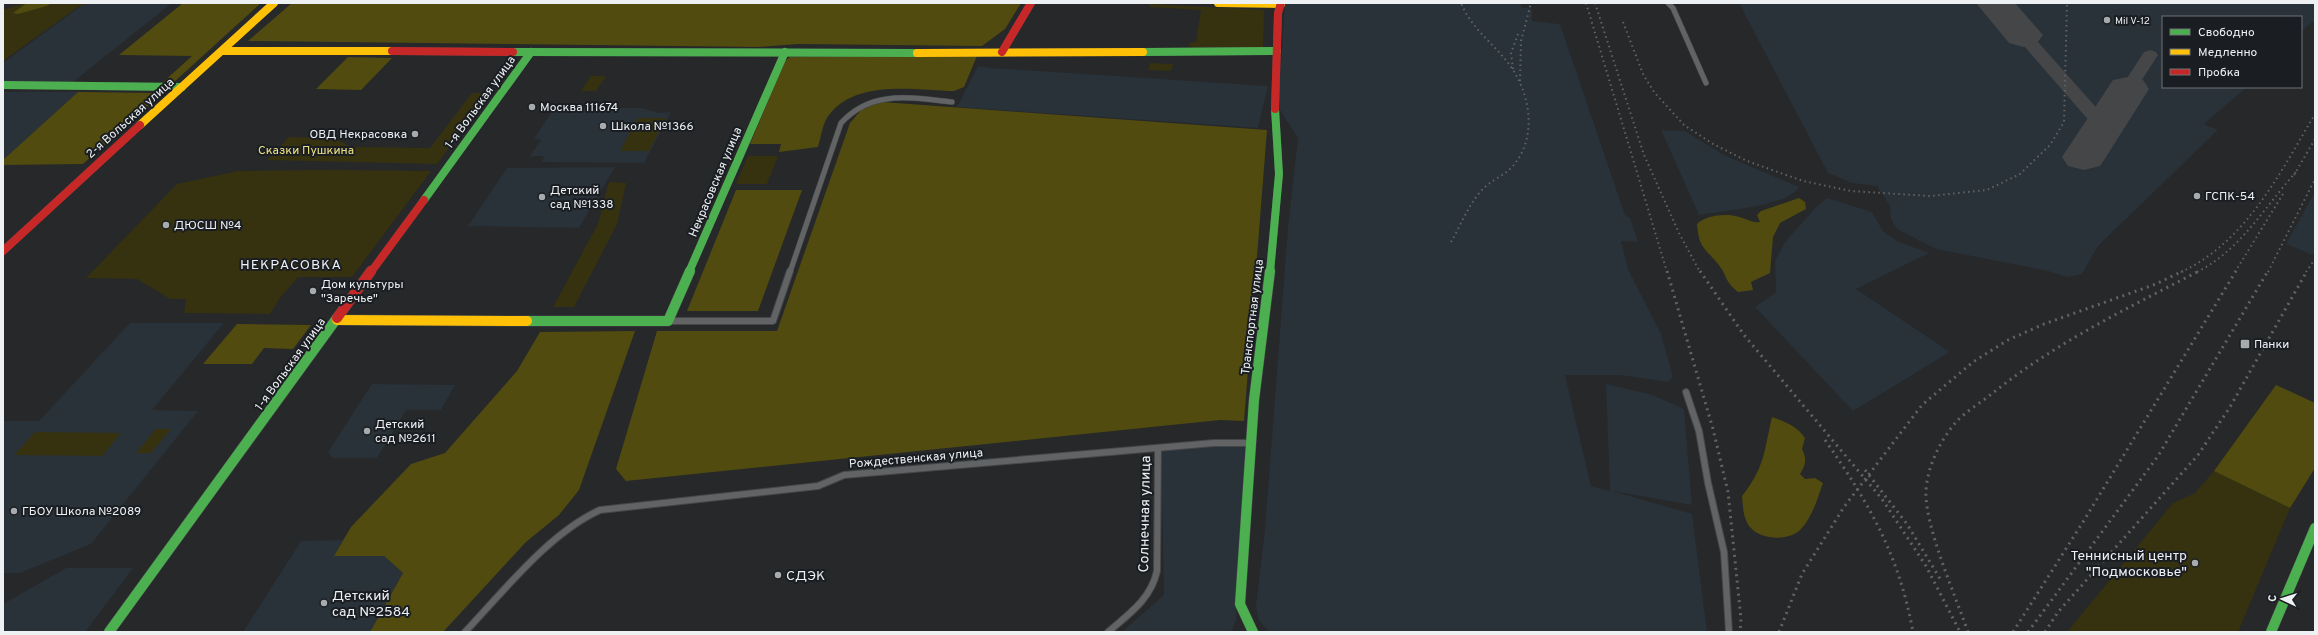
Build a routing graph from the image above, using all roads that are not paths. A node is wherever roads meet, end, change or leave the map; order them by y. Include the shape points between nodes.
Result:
1 (274, 3) edge
2 (1031, 3) edge
3 (1218, 3) edge
4 (1668, 3) edge
5 (1281, 4) edge
6 (223, 51) junction
7 (1277, 51) junction
8 (531, 52) junction
9 (785, 52) junction
10 (1002, 52) junction
11 (1706, 83) dead end
12 (3, 86) edge
13 (182, 87) junction
14 (952, 102) dead end
15 (3, 251) edge
16 (337, 320) junction
17 (668, 321) junction
18 (1686, 392) dead end
19 (1252, 443) junction
20 (1158, 448) junction
21 (2315, 528) edge
22 (109, 632) edge
23 (465, 632) edge
24 (1108, 632) edge
25 (1253, 632) edge
26 (1729, 632) edge
27 (2271, 632) edge

1 - 6 street, 2-я Вольская улица
2 - 10 street
3 - 5 street
4 - 11 street via 1673,8 1696,56
5 - 7 street, Транспортная улица
6 - 8 street
6 - 13 street, 2-я Вольская улица
7 - 10 street
7 - 19 street, Транспортная улица via 1274,100 1280,144 1270,283 1257,371
8 - 9 street
8 - 16 street, 1-я Вольская улица
9 - 10 street
9 - 17 street, Некрасовская улица
12 - 13 street
13 - 15 street, 2-я Вольская улица
14 - 17 street via 880,99 847,114 841,123 774,321
16 - 17 street
16 - 22 street, 1-я Вольская улица
18 - 26 street via 1699,431 1724,552
19 - 20 street, Рождественская улица via 1214,442
19 - 25 street, Транспортная улица via 1240,604
20 - 23 street, Рождественская улица via 844,475 818,486 600,510 582,518 556,536
20 - 24 street, Солнечная улица via 1158,571 1155,586 1147,598
21 - 27 street

